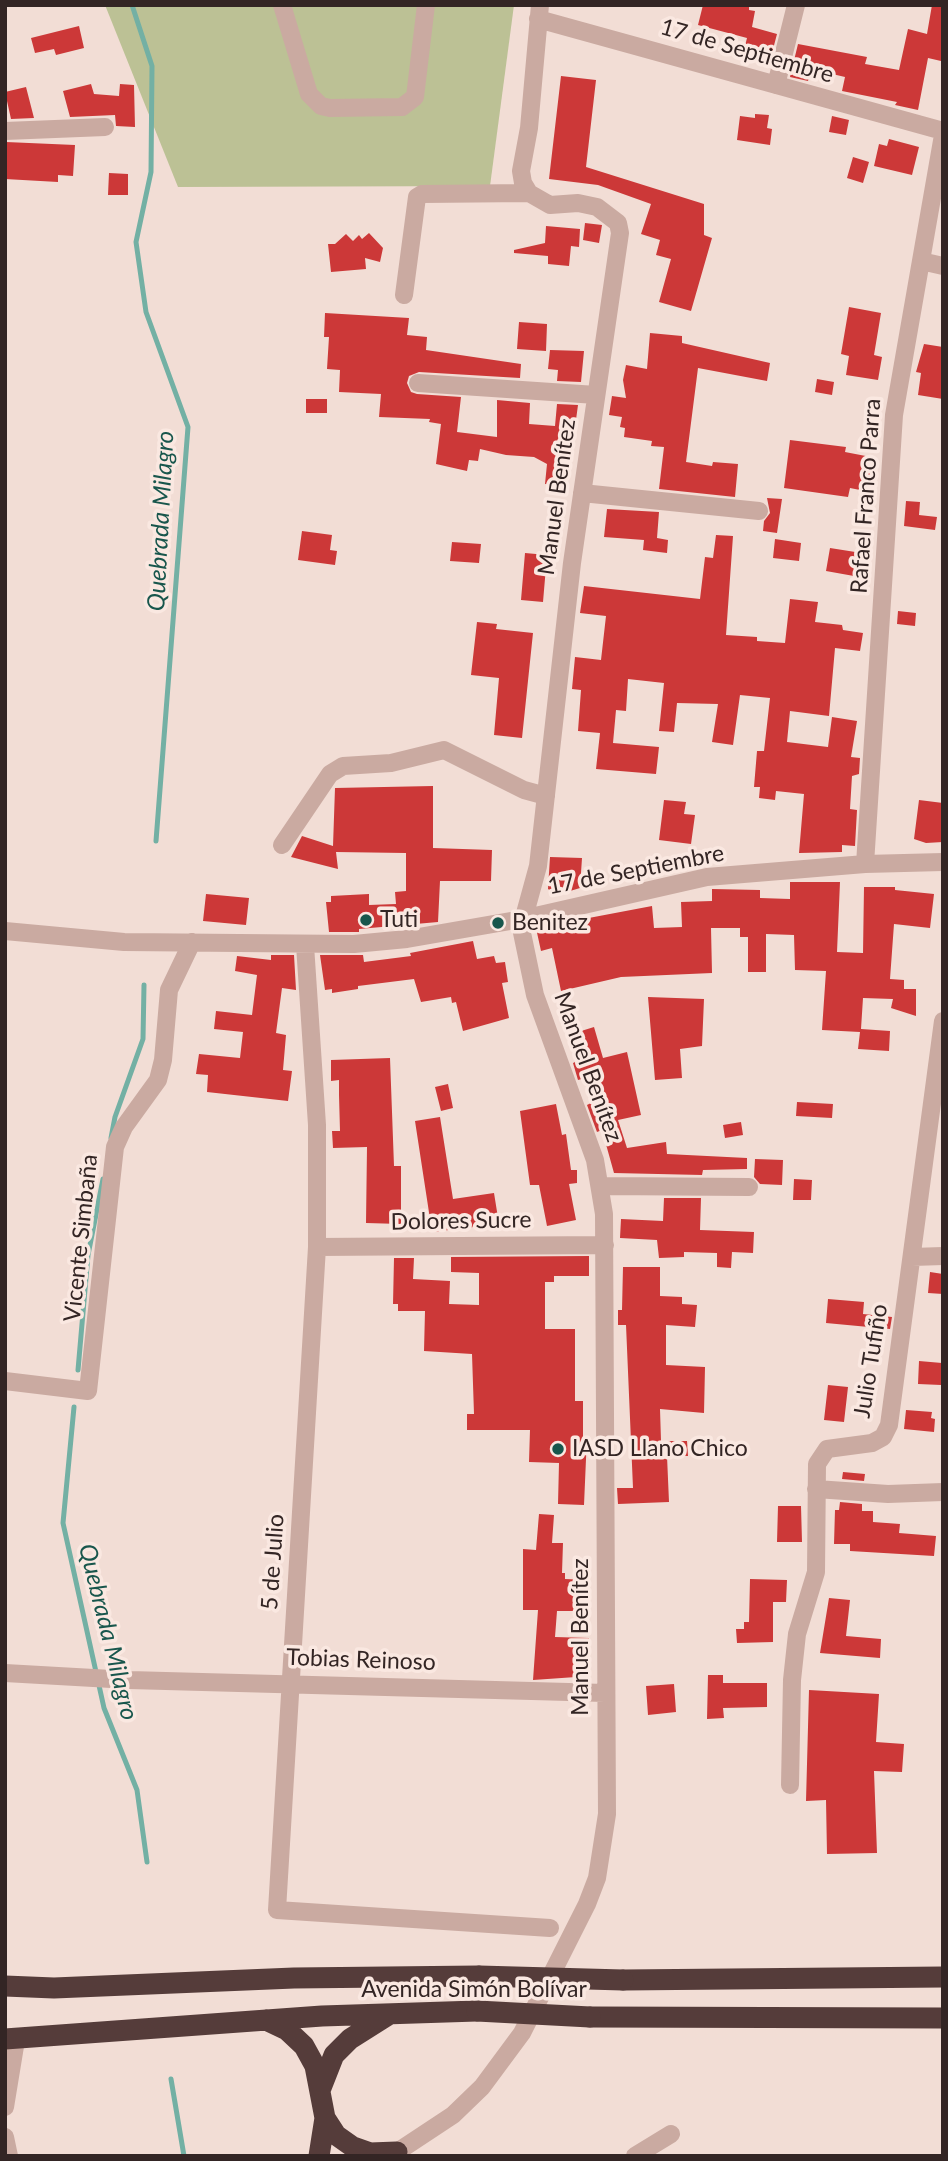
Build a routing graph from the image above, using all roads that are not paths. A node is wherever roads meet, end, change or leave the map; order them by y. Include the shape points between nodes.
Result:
1 (282, 5) edge
2 (426, 5) edge
3 (796, 5) edge
4 (539, 12) edge
5 (776, 85) junction
6 (105, 127) dead end
7 (5, 131) edge
8 (943, 133) edge
9 (529, 194) junction
10 (921, 261) junction
11 (943, 266) edge
12 (404, 295) dead end
13 (418, 383) dead end
14 (596, 395) junction
15 (582, 493) junction
16 (759, 511) dead end
17 (546, 796) junction
18 (282, 845) dead end
19 (943, 862) edge
20 (865, 864) junction
21 (522, 919) junction
22 (5, 931) edge
23 (191, 942) junction
24 (305, 945) junction
25 (943, 1021) edge
26 (601, 1186) junction
27 (749, 1187) dead end
28 (605, 1245) junction
29 (317, 1247) junction
30 (943, 1256) edge
31 (912, 1257) junction
32 (5, 1381) edge
33 (816, 1489) junction
34 (943, 1492) edge
35 (5, 1673) edge
36 (290, 1683) junction
37 (604, 1693) junction
38 (790, 1785) dead end
39 (550, 1928) dead end
40 (943, 1977) edge
41 (5, 1986) edge
42 (391, 2013) junction
43 (943, 2018) edge
44 (266, 2020) junction
45 (10, 2039) edge
46 (321, 2088) junction
47 (5, 2107) edge
48 (325, 2118) junction
49 (671, 2134) dead end
50 (5, 2137) edge
51 (394, 2154) edge
52 (9, 2156) edge
53 (319, 2156) edge
54 (635, 2156) edge

1 - 2 street via 309,94 330,108 402,107 415,97
3 - 5 street
4 - 5 street, 17 de Septiembre
4 - 9 street via 521,171
5 - 8 street, 17 de Septiembre
6 - 7 street
8 - 10 street, Rafael Franco Parra
9 - 12 street via 417,197
9 - 14 street, Manuel Benítez via 550,205 578,203 597,208 618,223
10 - 11 street
10 - 20 street, Rafael Franco Parra via 894,415
13 - 14 street
14 - 15 street, Manuel Benítez
15 - 16 street
15 - 17 street, Manuel Benítez
17 - 18 street via 444,750 391,763 343,766 330,774
17 - 21 street, Manuel Benítez via 536,884
19 - 20 street, 17 de Septiembre
20 - 21 street, 17 de Septiembre via 707,877
21 - 24 street, 17 de Septiembre via 407,940
21 - 26 street, Manuel Benítez via 536,995
22 - 23 street, 17 de Septiembre via 124,943
23 - 24 street, 17 de Septiembre
23 - 32 street, Vicente Simbaña via 169,990 158,1080 115,1147 88,1391
24 - 29 street, 5 de Julio via 317,1125
25 - 31 street, Julio Tufiño
26 - 27 street
26 - 28 street, Manuel Benítez
28 - 29 street, Dolores Sucre
28 - 37 street, Manuel Benítez
29 - 36 street, 5 de Julio
30 - 31 street
31 - 33 street, Julio Tufiño via 888,1425 883,1437 872,1443 827,1449 817,1464
33 - 34 street
33 - 38 street, Julio Tufiño via 816,1572 797,1634
35 - 36 street, Tobias Reinoso
36 - 37 street, Tobias Reinoso
36 - 39 street, 5 de Julio via 277,1910
37 - 51 street, Manuel Benítez via 607,1814 597,1878 587,1905 507,2057 453,2115
40 - 41 highway, Avenida Simón Bolívar, bridge via 623,1980 479,1976
42 - 43 highway, Avenida Simón Bolívar, bridge
42 - 44 highway, Avenida Simón Bolívar
42 - 46 highway via 334,2055
44 - 45 highway, Avenida Simón Bolívar
44 - 46 highway via 287,2030 304,2046 316,2066
45 - 47 street
46 - 48 highway
48 - 51 highway via 336,2135 353,2147
48 - 53 highway
49 - 54 street
50 - 52 street

